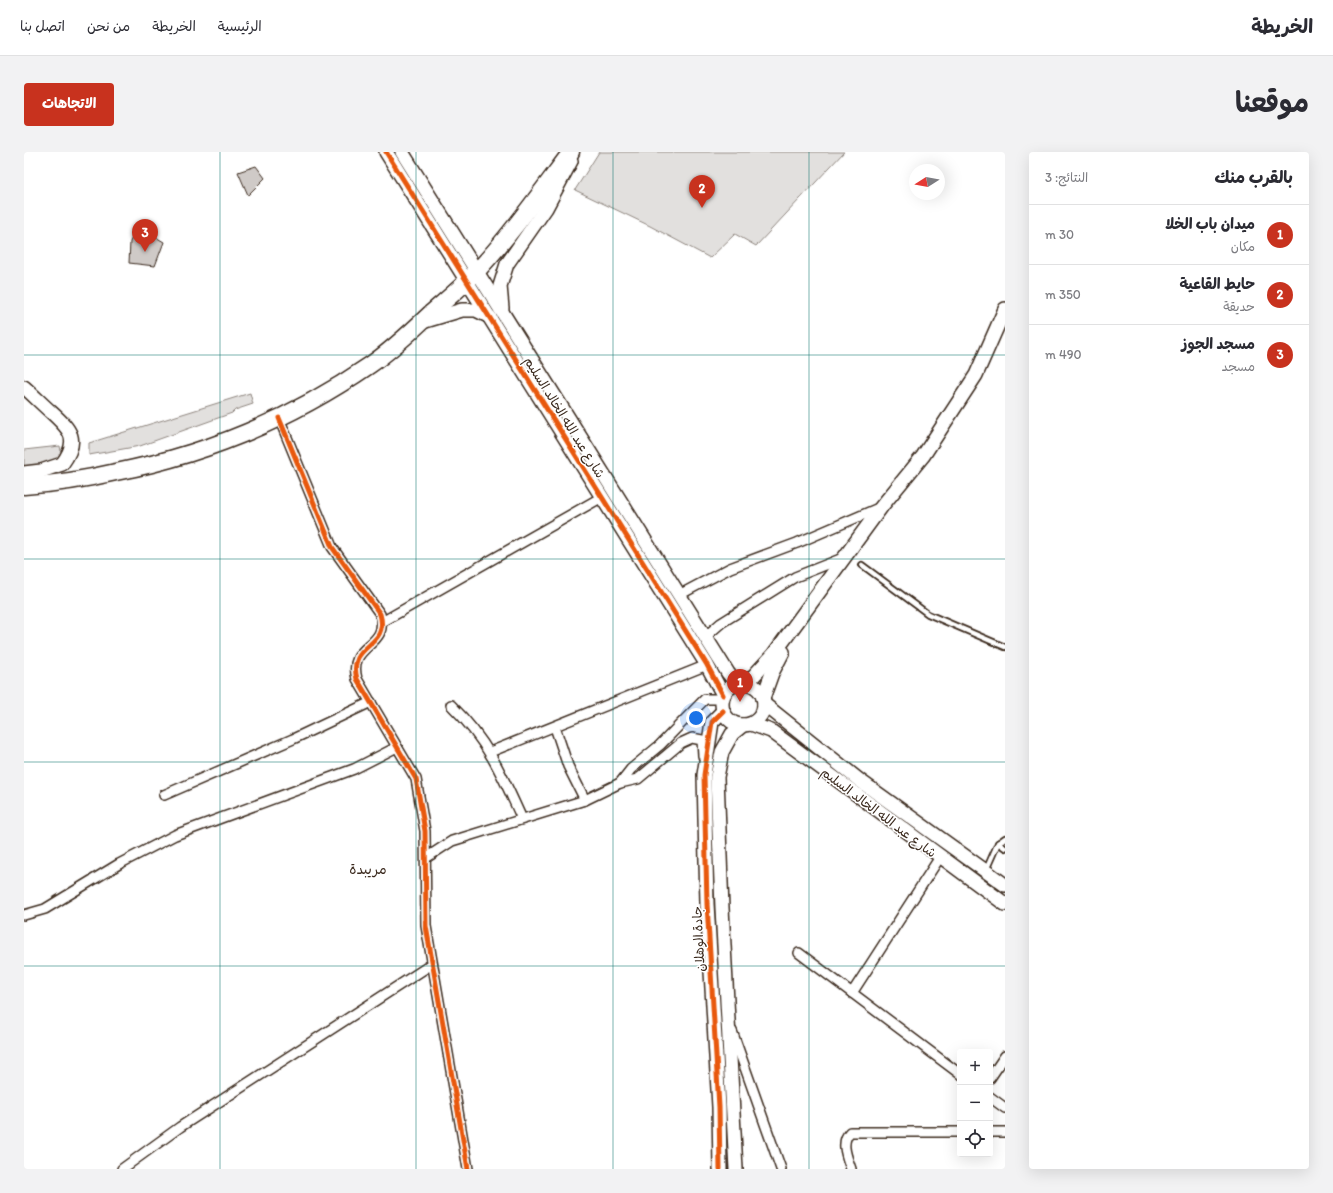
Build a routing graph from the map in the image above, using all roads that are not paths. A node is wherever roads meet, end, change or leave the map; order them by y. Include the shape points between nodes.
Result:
1 (386, 152) edge
2 (402, 152) edge
3 (570, 152) edge
4 (576, 152) edge
5 (448, 224) junction
6 (434, 229) junction
7 (472, 276) junction
8 (1005, 309) edge
9 (502, 312) junction
10 (490, 317) junction
11 (422, 322) junction
12 (24, 386) edge
13 (279, 418) junction
14 (24, 473) edge
15 (24, 486) edge
16 (602, 497) junction
17 (882, 506) junction
18 (846, 557) junction
19 (862, 565) dead end
20 (679, 595) junction
21 (805, 612) junction
22 (382, 622) junction
23 (705, 637) junction
24 (1005, 647) edge
25 (707, 664) junction
26 (742, 683) junction
27 (764, 701) junction
28 (371, 702) junction
29 (722, 702) junction
30 (451, 705) dead end
31 (747, 724) junction
32 (555, 727) junction
33 (397, 747) junction
34 (490, 752) junction
35 (704, 775) junction
36 (620, 783) junction
37 (164, 795) dead end
38 (585, 800) junction
39 (522, 819) junction
40 (1005, 838) edge
41 (998, 843) junction
42 (1005, 848) edge
43 (940, 857) junction
44 (426, 858) junction
45 (985, 871) junction
46 (1005, 885) edge
47 (1005, 904) edge
48 (24, 915) edge
49 (799, 953) dead end
50 (432, 964) junction
51 (852, 993) junction
52 (728, 1022) junction
53 (1005, 1056) edge
54 (957, 1072) edge
55 (993, 1074) edge
56 (993, 1099) edge
57 (1005, 1108) edge
58 (957, 1132) edge
59 (993, 1132) edge
60 (1005, 1132) edge
61 (122, 1169) edge
62 (468, 1169) edge
63 (720, 1169) edge
64 (736, 1169) edge
65 (781, 1169) edge
66 (850, 1169) edge

1 - 6 street, شارع عبد الله الخالد السليم
2 - 5 street, شارع عبد الله الخالد السليم
3 - 7 highway via 514,228
4 - 9 street, شارع عبد الله الخالد السليم via 546,208 507,264 500,286
5 - 6 street via 448,234 444,236
5 - 7 street, شارع عبد الله الخالد السليم
6 - 7 street, شارع عبد الله الخالد السليم
7 - 9 street, شارع عبد الله الخالد السليم
7 - 10 street, شارع عبد الله الخالد السليم
7 - 11 highway
8 - 17 street via 976,375 923,456
9 - 20 street, شارع عبد الله الخالد السليم
10 - 11 street via 476,310 462,310
10 - 16 street, شارع عبد الله الخالد السليم
11 - 13 highway via 371,364 320,397
12 - 14 street via 68,428 72,438 72,449 62,464 42,471
13 - 15 highway via 235,438 160,463 83,479
13 - 22 street via 332,546 380,614
16 - 22 street
16 - 25 street, شارع عبد الله الخالد السليم
17 - 18 street
17 - 20 street via 798,543 730,568
18 - 21 street
18 - 23 street via 795,577 721,623
19 - 24 lane via 928,614
20 - 23 street, شارع عبد الله الخالد السليم
21 - 26 street via 761,670
21 - 27 street via 772,673
22 - 28 street via 382,630 357,658 354,669
23 - 26 street, شارع عبد الله الخالد السليم
25 - 29 street, شارع عبد الله الخالد السليم
25 - 32 street
26 - 27 street via 758,688
26 - 29 street via 726,690
27 - 31 street via 760,716
27 - 45 street, شارع عبد الله الخالد السليم via 859,780
28 - 33 street
28 - 37 street
29 - 31 street via 731,722
29 - 35 street, جادة الوهلان via 712,722
29 - 36 street via 705,699 660,745 630,769
30 - 34 street via 469,723
31 - 43 street, شارع عبد الله الخالد السليم via 771,731
31 - 52 street, جادة الوهلان via 732,734 722,752 717,776
32 - 34 street
32 - 38 street via 568,766
33 - 44 street via 416,779 425,831
33 - 48 street via 354,770 176,835 119,864 45,909
34 - 39 street
35 - 36 street via 702,740 692,738 681,743 638,779
35 - 63 street, جادة الوهلان via 707,904 719,1107
36 - 38 street
38 - 39 street
39 - 44 street via 452,841
40 - 41 lane
41 - 42 lane
41 - 45 lane
43 - 47 street, شارع عبد الله الخالد السليم
43 - 51 street
44 - 50 street via 426,926
45 - 46 street, شارع عبد الله الخالد السليم
49 - 51 street
50 - 61 street via 180,1127
50 - 62 street
51 - 54 street
52 - 64 street, جادة الوهلان
52 - 65 street
53 - 55 street
56 - 57 street
58 - 66 street via 850,1132 846,1136 844,1146
59 - 60 street

